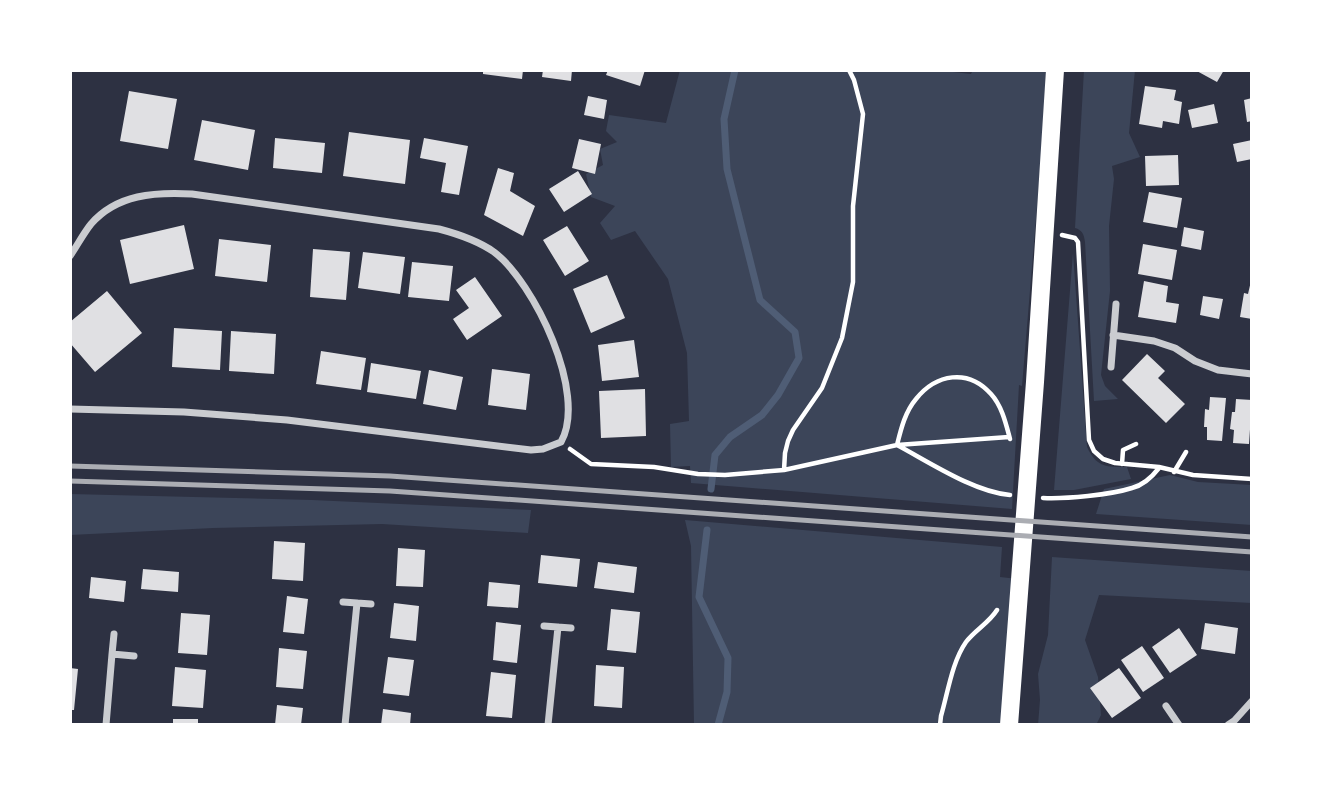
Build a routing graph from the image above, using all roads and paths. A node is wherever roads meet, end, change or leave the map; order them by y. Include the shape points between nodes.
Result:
1 (849, 70) edge
2 (1055, 70) edge
3 (1045, 231) junction
4 (70, 256) edge
5 (1116, 304) dead end
6 (1113, 335) junction
7 (1111, 367) dead end
8 (1252, 374) edge
9 (70, 409) edge
10 (1009, 437) junction
11 (561, 442) junction
12 (1136, 444) dead end
13 (897, 445) junction
14 (1011, 446) dead end
15 (1186, 452) dead end
16 (1122, 464) junction
17 (784, 470) junction
18 (1174, 472) junction
19 (1252, 479) edge
20 (1000, 601) dead end
21 (343, 602) dead end
22 (357, 603) junction
23 (372, 604) dead end
24 (544, 626) dead end
25 (558, 627) junction
26 (571, 628) dead end
27 (114, 634) dead end
28 (112, 654) junction
29 (134, 656) dead end
30 (1252, 701) edge
31 (1166, 706) dead end
32 (106, 725) edge
33 (345, 725) edge
34 (548, 725) edge
35 (940, 725) edge
36 (1010, 725) edge
37 (1179, 725) edge
38 (1228, 725) edge

1 - 17 path via 863,114 853,206 853,282 842,338 822,388 788,441
2 - 3 main road
3 - 16 path via 1078,242 1089,440 1103,459
3 - 36 main road
4 - 11 street via 91,225 113,206 164,192 439,229 474,240 509,265 548,328 566,393 568,425
5 - 6 street
6 - 7 street
6 - 8 street via 1154,341 1219,370
9 - 11 street via 287,420 531,450
10 - 13 path
10 - 13 path via 992,395 977,381 956,376 939,380 914,401
10 - 14 path
11 - 17 path via 591,464 725,475
12 - 16 path via 1123,450
13 - 17 path
15 - 18 path
16 - 18 path
18 - 19 path
20 - 35 path via 996,613 967,640 958,657
21 - 22 street
22 - 23 street
22 - 33 street
24 - 25 street
25 - 26 street
25 - 34 street
27 - 28 street
28 - 29 street
28 - 32 street
30 - 38 street
31 - 37 street

